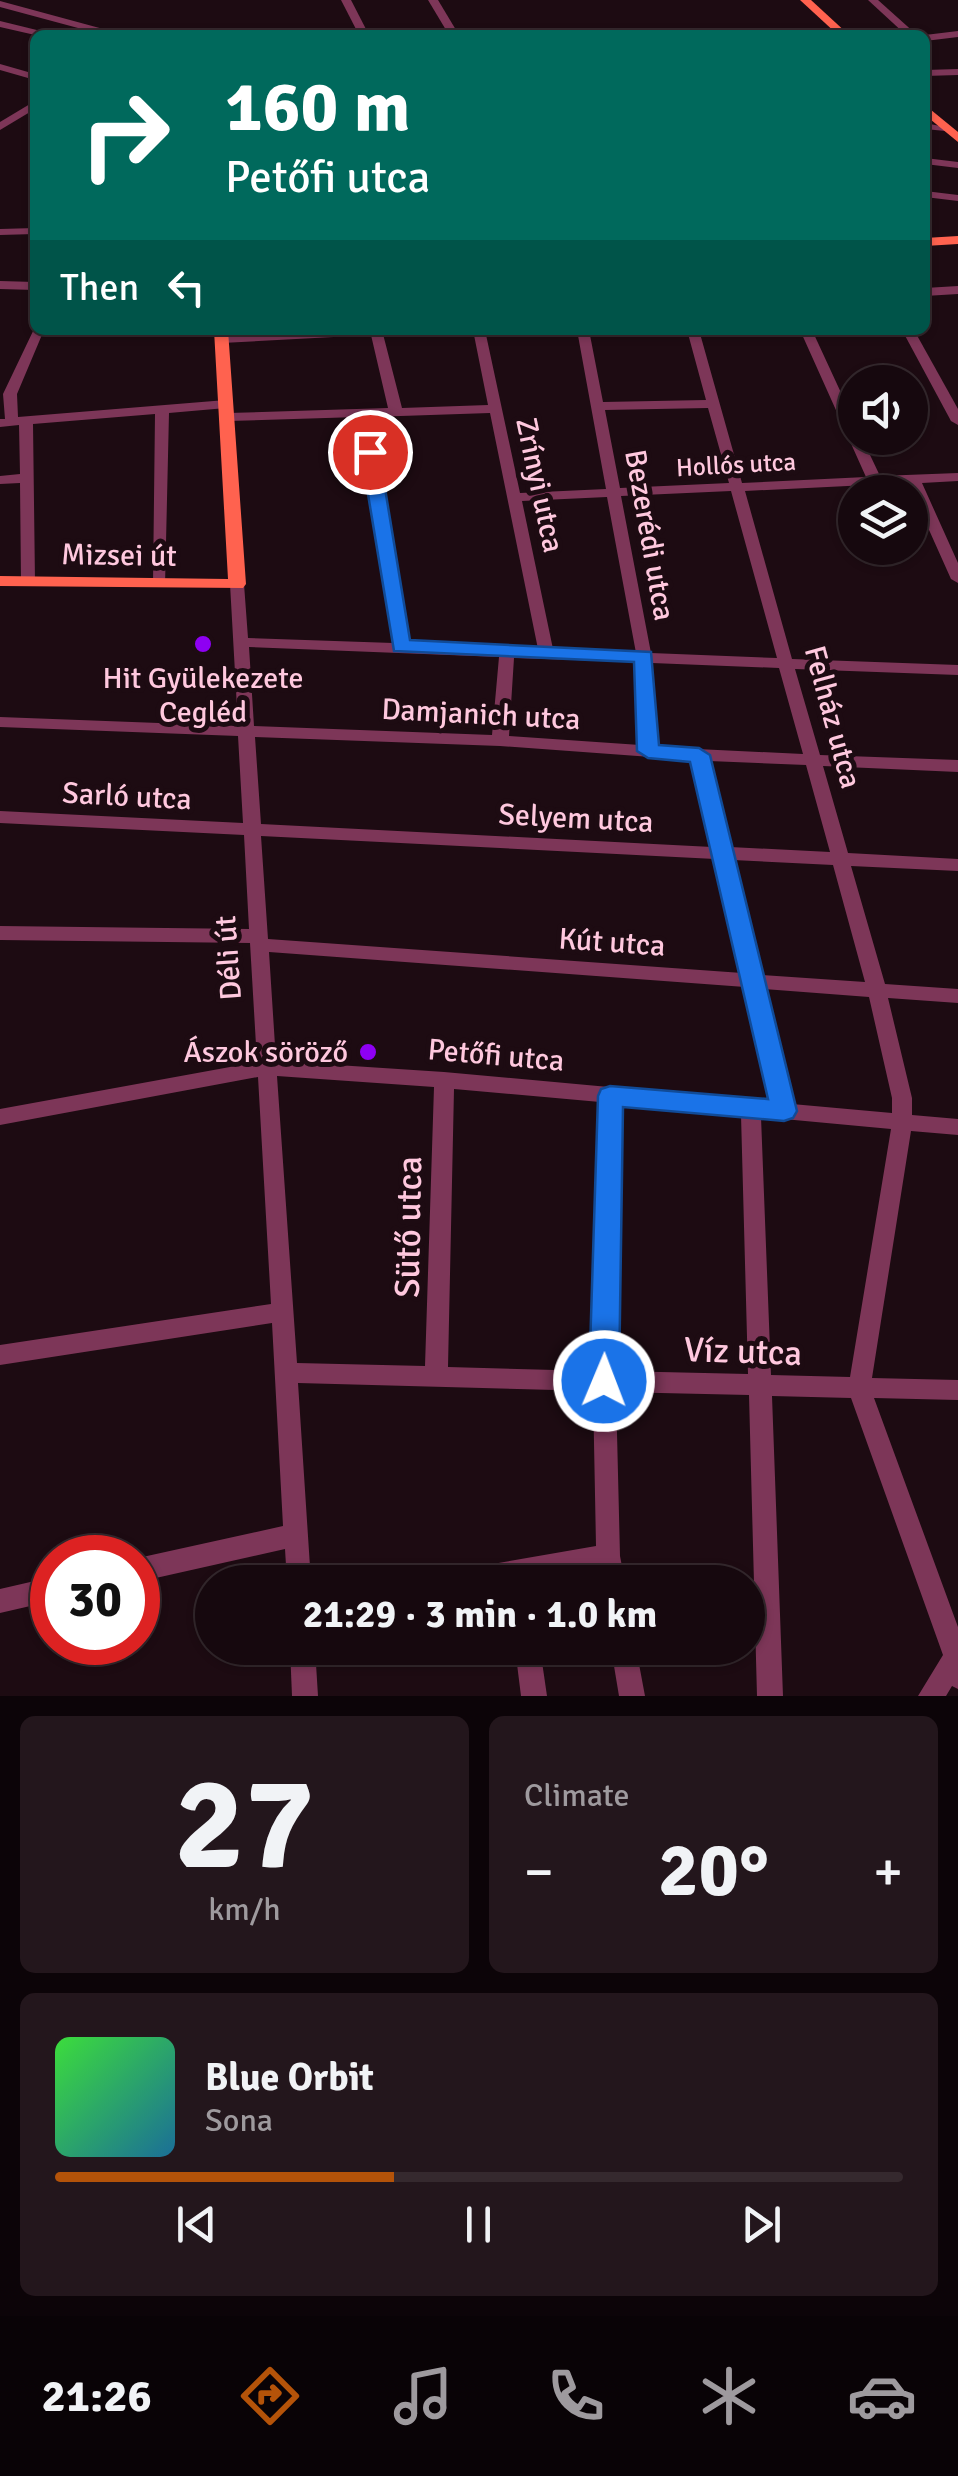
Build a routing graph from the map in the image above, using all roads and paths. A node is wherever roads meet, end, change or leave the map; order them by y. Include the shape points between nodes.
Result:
1 (346, 0) edge
2 (433, 0) edge
3 (805, 0) edge
4 (874, 0) edge
5 (0, 4) edge
6 (0, 24) edge
7 (96, 30) edge
8 (361, 30) edge
9 (451, 30) edge
10 (838, 30) edge
11 (907, 30) edge
12 (30, 31) edge
13 (958, 34) edge
14 (930, 37) edge
15 (0, 68) edge
16 (958, 72) edge
17 (930, 74) edge
18 (30, 76) edge
19 (30, 107) edge
20 (0, 114) edge
21 (930, 114) edge
22 (14, 118) junction
23 (930, 126) edge
24 (0, 127) edge
25 (946, 128) junction
26 (958, 138) edge
27 (930, 162) edge
28 (958, 165) edge
29 (930, 195) edge
30 (958, 198) edge
31 (30, 231) edge
32 (0, 232) edge
33 (957, 241) edge
34 (930, 242) edge
35 (0, 285) edge
36 (30, 286) edge
37 (958, 290) edge
38 (930, 292) edge
39 (36, 335) edge
40 (222, 335) edge
41 (377, 335) edge
42 (481, 335) edge
43 (584, 335) edge
44 (694, 335) edge
45 (808, 335) edge
46 (911, 335) edge
47 (714, 404) junction
48 (598, 406) junction
49 (496, 409) junction
50 (162, 410) junction
51 (227, 410) junction
52 (396, 412) junction
53 (364, 414) junction
54 (13, 421) edge
55 (958, 421) edge
56 (873, 475) edge
57 (958, 476) edge
58 (25, 478) junction
59 (928, 478) edge
60 (0, 480) edge
61 (838, 482) edge
62 (739, 486) junction
63 (615, 493) junction
64 (516, 496) junction
65 (928, 512) edge
66 (958, 579) edge
67 (0, 581) edge
68 (28, 581) junction
69 (160, 584) junction
70 (238, 584) junction
71 (238, 642) junction
72 (401, 646) junction
73 (507, 650) junction
74 (546, 652) junction
75 (644, 656) junction
76 (788, 662) junction
77 (958, 670) edge
78 (0, 722) edge
79 (246, 732) junction
80 (500, 741) junction
81 (648, 751) junction
82 (699, 755) junction
83 (812, 758) junction
84 (958, 766) edge
85 (0, 817) edge
86 (252, 829) junction
87 (720, 854) junction
88 (840, 860) junction
89 (958, 865) edge
90 (0, 933) edge
91 (260, 940) junction
92 (752, 983) junction
93 (877, 990) junction
94 (958, 996) edge
95 (268, 1068) junction
96 (444, 1080) junction
97 (610, 1096) junction
98 (750, 1108) junction
99 (784, 1111) junction
100 (0, 1117) edge
101 (902, 1122) junction
102 (958, 1127) edge
103 (281, 1312) junction
104 (0, 1355) edge
105 (286, 1373) junction
106 (436, 1377) junction
107 (604, 1381) junction
108 (760, 1387) junction
109 (859, 1389) junction
110 (958, 1390) edge
111 (296, 1534) junction
112 (608, 1556) junction
113 (160, 1565) edge
114 (298, 1565) edge
115 (572, 1565) edge
116 (609, 1565) edge
117 (30, 1594) edge
118 (0, 1601) edge
119 (957, 1662) edge
120 (304, 1665) edge
121 (530, 1665) edge
122 (627, 1665) edge
123 (306, 1696) edge
124 (534, 1696) edge
125 (632, 1696) edge
126 (770, 1696) edge
127 (931, 1696) edge

1 - 8 street
2 - 9 street
3 - 10 main road
4 - 11 street
5 - 7 street
6 - 12 street
13 - 14 street
15 - 18 street
16 - 17 street
19 - 22 street
20 - 22 street
21 - 25 main road
22 - 24 street
23 - 25 street
25 - 26 main road
27 - 28 street
29 - 30 street
31 - 32 street
33 - 34 main road
35 - 36 street
37 - 38 street
39 - 54 street via 10,394
40 - 51 main road, Déli út
41 - 52 street
42 - 49 street, Zrínyi utca
43 - 48 street, Bezerédi utca
44 - 47 street, Felház utca
45 - 56 street
46 - 55 street
47 - 48 street
47 - 62 street, Felház utca
48 - 63 street, Bezerédi utca
49 - 52 street
49 - 64 street, Zrínyi utca
50 - 51 street
50 - 54 street
50 - 69 street
51 - 53 street
51 - 70 main road, Déli út
52 - 53 street
53 - 72 street
54 - 58 street
57 - 59 street, Hollós utca
58 - 60 street
58 - 68 street
61 - 62 street, Hollós utca
62 - 63 street, Hollós utca
62 - 76 street, Felház utca
63 - 64 street, Hollós utca
63 - 75 street, Bezerédi utca
64 - 74 street, Zrínyi utca
65 - 66 street
67 - 68 main road, Mizsei út
68 - 69 main road, Mizsei út
69 - 70 main road, Mizsei út
70 - 71 street, Déli út
71 - 72 street
71 - 79 street, Déli út
72 - 73 street
73 - 74 street
73 - 80 street
74 - 75 street
75 - 76 street
75 - 81 street, Bezerédi utca
76 - 77 street
76 - 83 street, Felház utca
78 - 79 street, Damjanich utca
79 - 80 street, Damjanich utca
79 - 86 street, Déli út
80 - 81 street, Damjanich utca
81 - 82 street, Damjanich utca
82 - 83 street, Damjanich utca
82 - 87 street
83 - 84 street, Damjanich utca
83 - 88 street, Felház utca
85 - 86 street, Sarló utca
86 - 87 street, Selyem utca
86 - 91 street, Déli út
87 - 88 street, Selyem utca
87 - 92 street
88 - 89 street, Selyem utca
88 - 93 street, Felház utca
90 - 91 street, Kút utca
91 - 92 street, Kút utca
91 - 95 street, Déli út
92 - 93 street, Kút utca
92 - 99 street
93 - 94 street, Kút utca
93 - 101 street, Felház utca
95 - 96 street, Petőfi utca
95 - 100 street, Petőfi utca
95 - 103 street, Déli út
96 - 97 street, Petőfi utca
96 - 106 street, Sütő utca
97 - 98 street, Petőfi utca
97 - 107 street
98 - 99 street, Petőfi utca
98 - 108 street
99 - 101 street, Petőfi utca
101 - 102 street, Petőfi utca
101 - 109 street, Felház utca
103 - 104 street
103 - 105 street, Déli út
105 - 106 street, Víz utca
105 - 111 street, Déli út
106 - 107 street, Víz utca
107 - 108 street, Víz utca
107 - 112 street
108 - 109 street, Víz utca
108 - 126 street
109 - 110 street, Víz utca
109 - 119 street
111 - 113 street
111 - 114 street, Déli út
112 - 115 street
112 - 116 street
117 - 118 street
119 - 127 street
120 - 123 street
121 - 124 street
122 - 125 street

